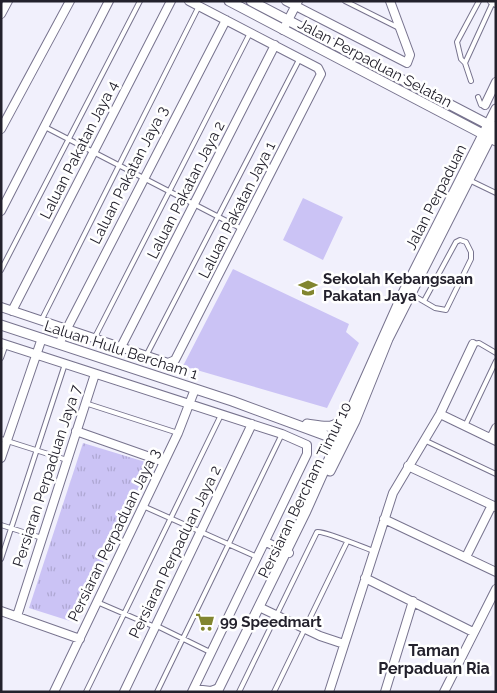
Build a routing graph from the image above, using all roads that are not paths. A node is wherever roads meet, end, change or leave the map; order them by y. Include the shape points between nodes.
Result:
1 (8, 1) edge
2 (70, 1) edge
3 (109, 1) edge
4 (140, 1) edge
5 (171, 1) edge
6 (190, 1) edge
7 (229, 1) edge
8 (251, 1) edge
9 (286, 1) edge
10 (345, 1) edge
11 (390, 1) edge
12 (479, 1) edge
13 (494, 2) edge
14 (297, 4) edge
15 (200, 6) junction
16 (1, 14) edge
17 (226, 20) junction
18 (288, 20) junction
19 (400, 29) junction
20 (283, 30) junction
21 (250, 32) junction
22 (275, 46) junction
23 (300, 58) junction
24 (465, 63) junction
25 (471, 81) dead end
26 (496, 82) edge
27 (478, 97) dead end
28 (485, 105) joint
29 (496, 109) edge
30 (45, 127) junction
31 (1, 129) edge
32 (492, 132) edge
33 (68, 140) junction
34 (93, 153) junction
35 (119, 166) junction
36 (143, 178) junction
37 (469, 180) junction
38 (168, 192) junction
39 (496, 194) edge
40 (194, 204) junction
41 (1, 211) edge
42 (218, 217) junction
43 (450, 218) junction
44 (436, 228) junction
45 (243, 230) junction
46 (1, 270) edge
47 (407, 292) junction
48 (424, 301) junction
49 (1, 307) edge
50 (12, 311) junction
51 (41, 321) junction
52 (1, 325) edge
53 (65, 329) junction
54 (42, 338) junction
55 (94, 338) junction
56 (4, 343) edge
57 (59, 344) junction
58 (473, 344) joint
59 (121, 347) junction
60 (496, 353) edge
61 (37, 354) junction
62 (146, 356) junction
63 (1, 358) edge
64 (496, 360) edge
65 (65, 363) junction
66 (95, 374) junction
67 (364, 385) junction
68 (195, 389) junction
69 (85, 403) junction
70 (189, 405) junction
71 (222, 414) junction
72 (440, 414) junction
73 (252, 424) junction
74 (306, 426) junction
75 (465, 426) junction
76 (496, 428) edge
77 (76, 431) junction
78 (178, 433) junction
79 (282, 434) junction
80 (340, 438) junction
81 (4, 440) edge
82 (424, 440) junction
83 (493, 440) edge
84 (37, 450) junction
85 (1, 458) edge
86 (67, 460) junction
87 (164, 462) junction
88 (334, 464) junction
89 (408, 466) junction
90 (496, 474) edge
91 (318, 485) junction
92 (143, 506) junction
93 (494, 506) edge
94 (172, 519) junction
95 (384, 519) junction
96 (1, 525) edge
97 (11, 528) junction
98 (201, 532) junction
99 (42, 538) junction
100 (266, 542) junction
101 (347, 542) junction
102 (229, 543) junction
103 (374, 551) junction
104 (287, 552) junction
105 (466, 557) junction
106 (258, 558) junction
107 (1, 559) edge
108 (496, 572) edge
109 (365, 578) junction
110 (496, 589) edge
111 (413, 601) junction
112 (98, 602) junction
113 (260, 608) junction
114 (1, 611) edge
115 (124, 613) junction
116 (276, 615) junction
117 (17, 616) junction
118 (155, 626) junction
119 (304, 628) junction
120 (473, 632) junction
121 (182, 638) junction
122 (80, 639) junction
123 (344, 644) junction
124 (212, 652) junction
125 (219, 690) edge
126 (194, 691) edge
127 (54, 692) edge
128 (86, 692) edge
129 (124, 692) edge
130 (157, 692) edge
131 (239, 692) edge
132 (274, 692) edge
133 (329, 692) edge
134 (384, 692) edge
135 (444, 692) edge

1 - 16 street
2 - 31 street
3 - 30 street
4 - 33 lane
5 - 34 street, Laluan Pakatan Jaya 4
6 - 15 street
7 - 20 street, Jalan Perpaduan Selatan
8 - 18 street, Jalan Perpaduan Selatan
9 - 14 street
10 - 19 lane
11 - 19 street
12 - 24 lane via 457,42
13 - 24 lane
14 - 18 street
14 - 19 street via 403,62 409,62 410,55
15 - 17 street
15 - 35 lane
17 - 21 street
17 - 36 street, Laluan Pakatan Jaya 3
18 - 20 street
18 - 32 street, Jalan Perpaduan Selatan
20 - 32 street, Jalan Perpaduan Selatan
21 - 22 street
21 - 38 lane
22 - 23 street
22 - 40 street, Laluan Pakatan Jaya 2
23 - 42 lane
23 - 45 street, Laluan Pakatan Jaya 1 via 321,71
24 - 25 lane
26 - 28 street
27 - 28 lane via 481,105
29 - 32 street, Jalan Perpaduan
30 - 33 lane
30 - 41 street
32 - 37 street
32 - 44 street, Jalan Perpaduan
33 - 34 lane
33 - 46 lane
34 - 35 lane
34 - 50 street, Laluan Pakatan Jaya 4
35 - 36 lane
35 - 51 lane
36 - 38 lane
36 - 53 street, Laluan Pakatan Jaya 3
37 - 39 lane
37 - 43 street
38 - 40 lane
38 - 55 lane
40 - 42 lane
40 - 59 street, Laluan Pakatan Jaya 2
42 - 45 lane
42 - 62 lane
43 - 44 street via 443,227
43 - 47 street
44 - 47 street, Jalan Perpaduan
45 - 62 street, Laluan Pakatan Jaya 1 via 172,363
47 - 48 lane
47 - 67 street, Jalan Perpaduan
48 - 48 lane via 443,311 448,308 471,259 472,252 466,242 456,242
49 - 50 street
50 - 51 street
51 - 53 street
52 - 54 street, Laluan Hulu Bercham 1
53 - 55 street
53 - 57 street, Laluan Pakatan Jaya 3
54 - 57 street, Laluan Hulu Bercham 1
54 - 61 street
55 - 59 street
56 - 61 street
56 - 63 lane
57 - 68 street, Laluan Hulu Bercham 1
58 - 60 lane via 479,343
58 - 72 street
59 - 62 street
61 - 65 street
61 - 81 street
64 - 75 lane
65 - 66 street
65 - 84 lane
66 - 69 street, Persiaran Perpaduan Jaya 7
66 - 70 street
67 - 74 street via 340,422 330,427
67 - 80 street, Jalan Perpaduan
67 - 88 street, Persiaran Bercham Timur 10 via 355,422
68 - 70 street, Persiaran Perpaduan Jaya 3
68 - 74 street, Laluan Hulu Bercham 1
69 - 77 street, Persiaran Perpaduan Jaya 7
69 - 78 lane
70 - 71 street
70 - 78 street, Persiaran Perpaduan Jaya 3
71 - 73 street
71 - 94 lane
72 - 75 street
72 - 82 street
73 - 79 street
73 - 98 street, Persiaran Perpaduan Jaya 2
74 - 80 street, Laluan Hulu Bercham 1
74 - 91 street via 329,448
75 - 83 street
76 - 83 street
77 - 86 street, Persiaran Perpaduan Jaya 7
77 - 87 street
78 - 87 street, Persiaran Perpaduan Jaya 3
79 - 100 street via 307,445 308,454
79 - 102 lane
80 - 88 street
80 - 91 street, Persiaran Bercham Timur 10
81 - 84 lane
81 - 85 street
82 - 89 street
82 - 90 lane
84 - 86 lane
84 - 97 lane
86 - 99 street, Persiaran Perpaduan Jaya 7
87 - 92 street, Persiaran Perpaduan Jaya 3
88 - 104 street, Persiaran Bercham Timur 10
89 - 93 street
89 - 95 street via 395,487
91 - 104 street, Persiaran Bercham Timur 10
92 - 94 lane
92 - 112 street, Persiaran Perpaduan Jaya 3
93 - 105 street
94 - 98 lane
94 - 115 lane
95 - 103 street
95 - 105 street
96 - 97 lane
97 - 99 lane
97 - 107 lane
98 - 102 lane
98 - 118 street, Persiaran Perpaduan Jaya 2
99 - 117 street, Persiaran Perpaduan Jaya 7
100 - 104 street
100 - 106 street
101 - 103 lane
101 - 116 lane via 323,531 317,532
101 - 119 lane
102 - 106 lane
102 - 121 lane
103 - 109 street
104 - 113 street, Persiaran Bercham Timur 10
105 - 108 street
106 - 124 street
109 - 111 street
109 - 123 street
110 - 120 street
111 - 120 street
111 - 134 street
112 - 115 lane
112 - 122 street, Persiaran Perpaduan Jaya 3
113 - 116 street
113 - 125 street, Persiaran Bercham Timur 10
114 - 117 street
115 - 118 lane
115 - 128 lane
116 - 119 street
116 - 131 lane
117 - 122 street
118 - 121 lane
118 - 129 street, Persiaran Perpaduan Jaya 2
119 - 123 street
119 - 132 lane
120 - 135 street
121 - 124 lane
121 - 130 lane
122 - 127 street, Persiaran Perpaduan Jaya 3
123 - 133 street
124 - 126 street
125 - 126 street

